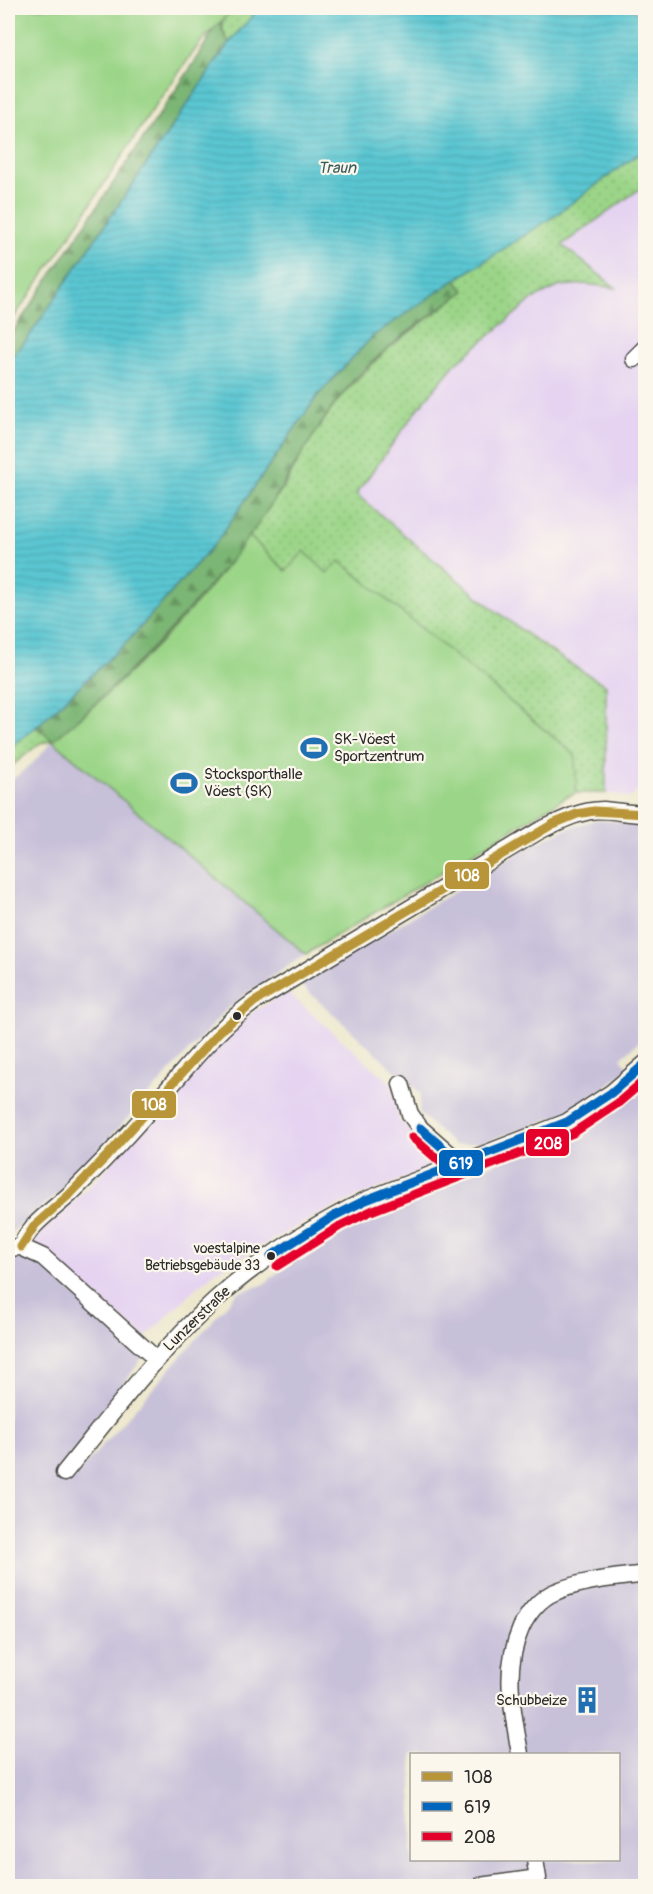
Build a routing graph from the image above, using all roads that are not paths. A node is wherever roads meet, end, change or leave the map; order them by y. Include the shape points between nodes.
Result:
1 (645, 814) edge
2 (645, 1063) edge
3 (401, 1083) dead end
4 (460, 1163) junction
5 (14, 1248) edge
6 (156, 1359) junction
7 (64, 1473) dead end
8 (645, 1574) edge
9 (520, 1753) edge
10 (535, 1861) edge
11 (480, 1887) edge

1 - 5 street, Lunzerstraße via 602,810 568,816 239,1012 94,1170
2 - 4 street, Lunzerstraße via 611,1093 567,1122
3 - 4 street via 410,1114 420,1128
4 - 6 street, Lunzerstraße via 366,1200 290,1243 214,1300
5 - 6 street, Lunzerstraße via 43,1257
6 - 7 street, Lunzerstraße
8 - 9 street via 574,1585 553,1593 525,1618 510,1662
10 - 11 street via 538,1878

